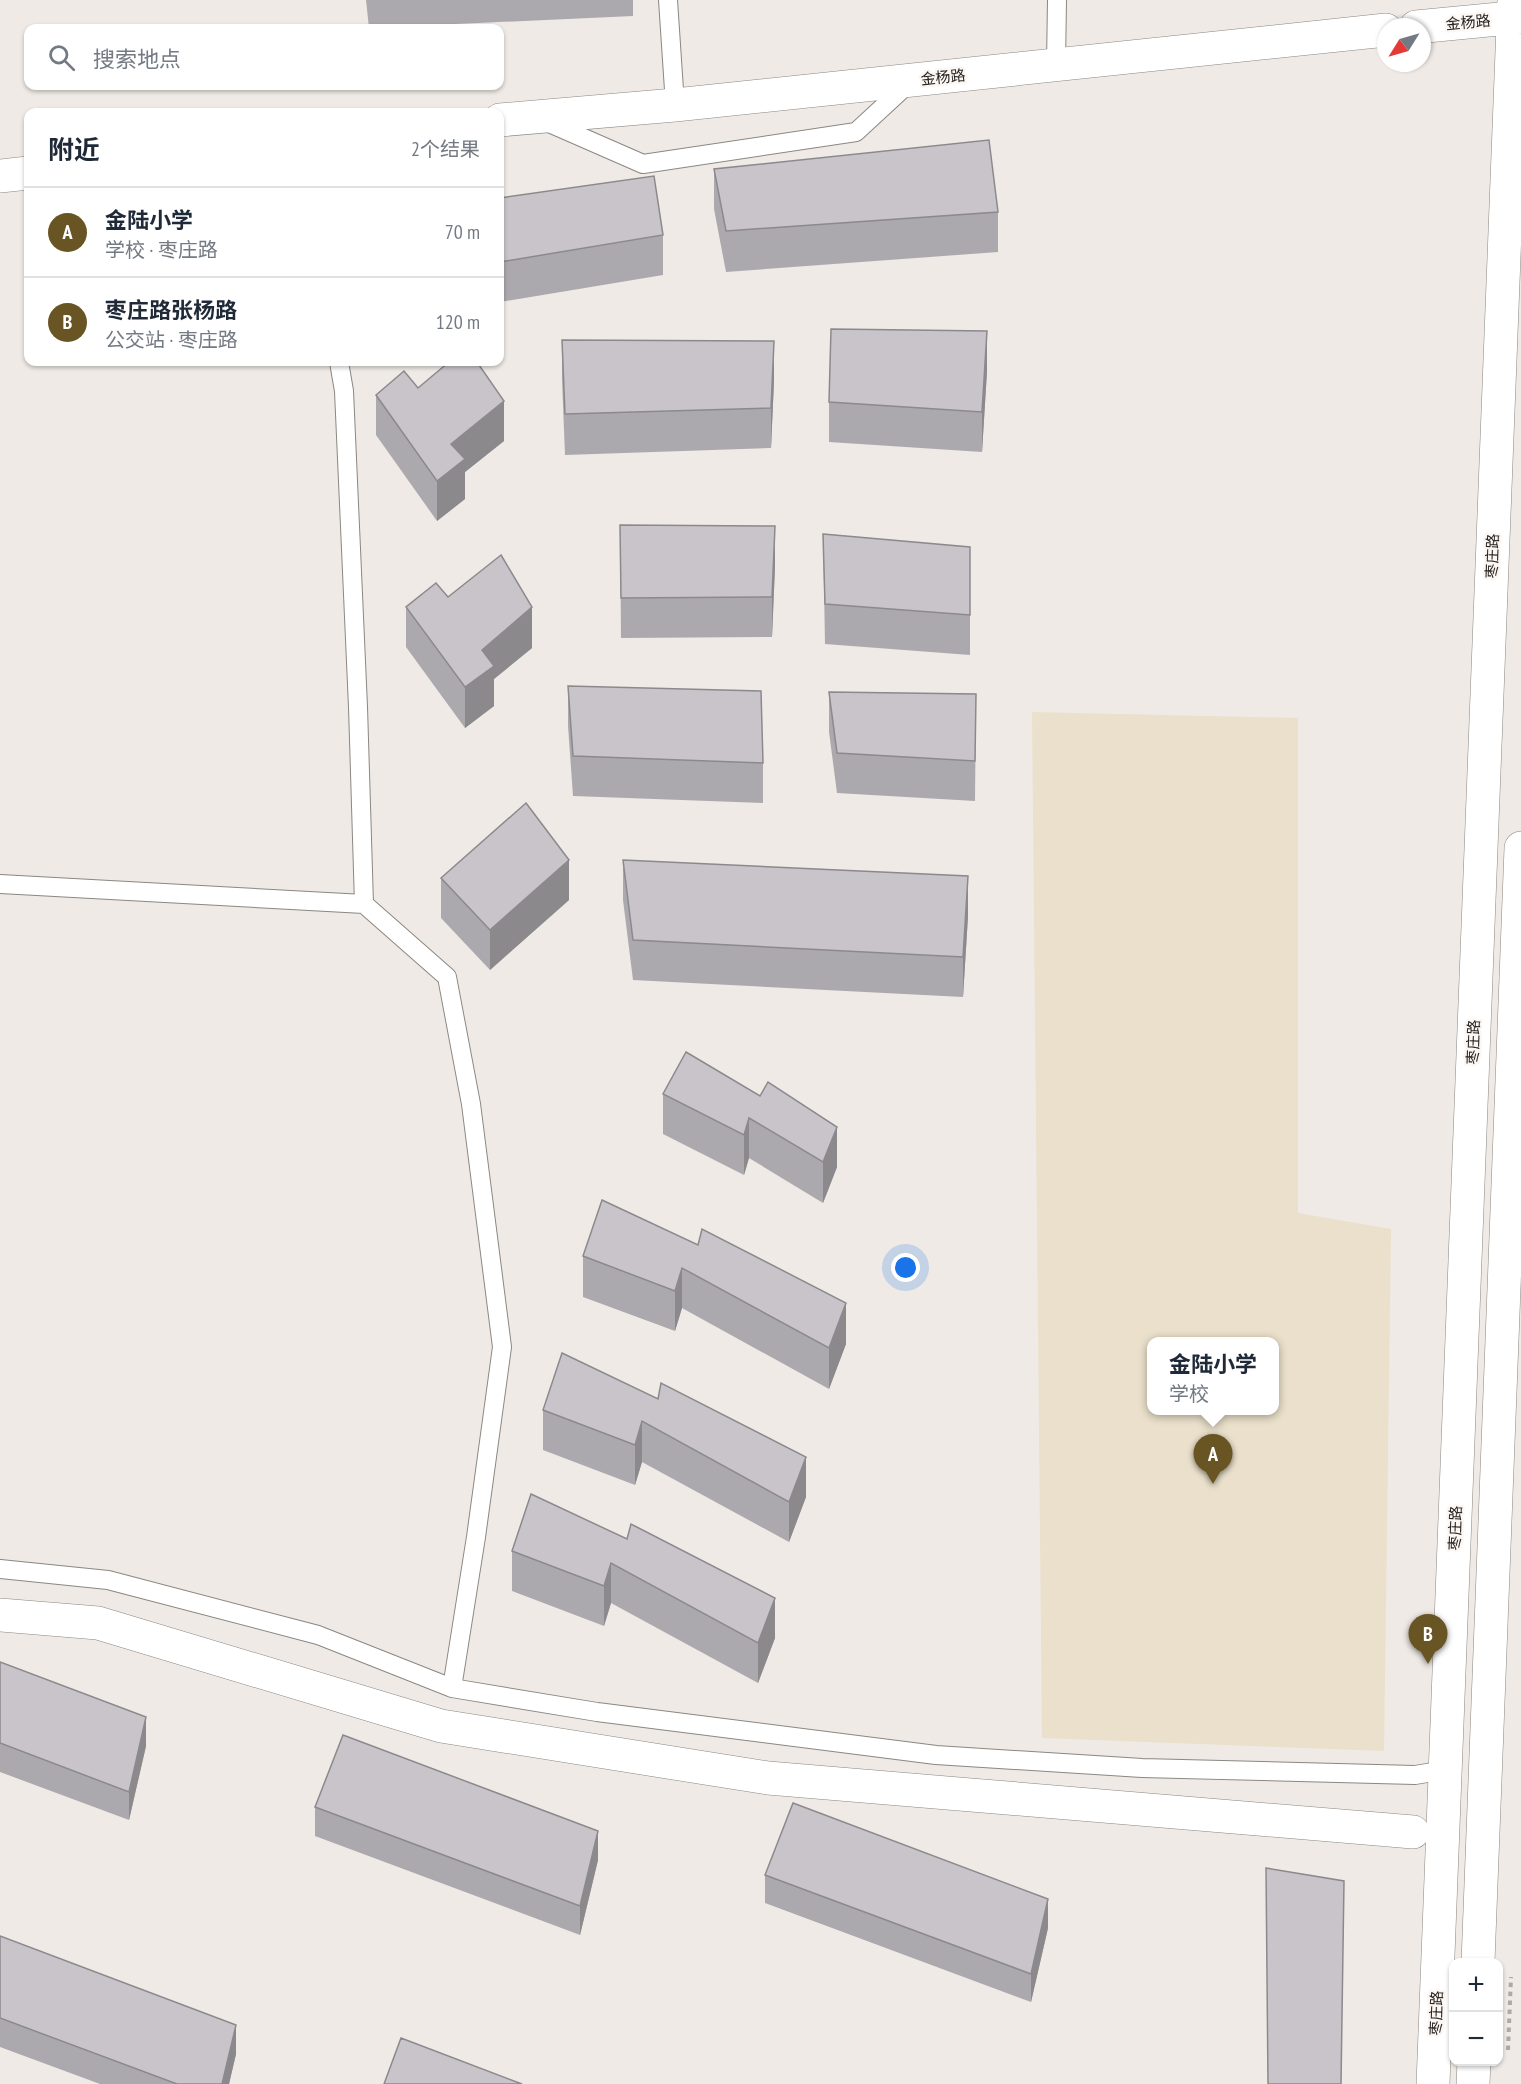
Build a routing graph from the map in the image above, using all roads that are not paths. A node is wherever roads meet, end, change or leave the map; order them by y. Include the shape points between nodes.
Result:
1 (668, 0) edge
2 (1057, 0) edge
3 (1516, 12) edge
4 (1431, 25) edge
5 (1377, 31) edge
6 (1056, 65) junction
7 (913, 80) junction
8 (675, 105) junction
9 (537, 117) junction
10 (504, 120) edge
11 (24, 173) edge
12 (0, 176) edge
13 (339, 366) edge
14 (1521, 848) edge
15 (0, 884) edge
16 (364, 904) junction
17 (0, 1569) edge
18 (0, 1615) edge
19 (452, 1688) junction
20 (1445, 1770) junction
21 (1413, 1832) dead end
22 (1478, 1958) edge
23 (1474, 2066) edge
24 (1433, 2084) edge
25 (1473, 2084) edge

1 - 8 lane
2 - 6 lane
3 - 4 street, 金杨路
3 - 20 street, 枣庄路
5 - 6 street, 金杨路
6 - 7 street, 金杨路
7 - 8 street, 金杨路
7 - 9 lane via 855,132 643,164
8 - 9 street, 金杨路
9 - 10 street, 金杨路
11 - 12 street
13 - 16 lane
14 - 22 street
15 - 16 lane
16 - 19 lane via 447,977 471,1104 502,1347
17 - 19 lane via 130,1585 318,1635
18 - 21 street via 98,1623 441,1726 768,1778
19 - 20 lane via 597,1712 936,1755 1142,1768 1415,1775
20 - 24 street, 枣庄路
23 - 25 street

